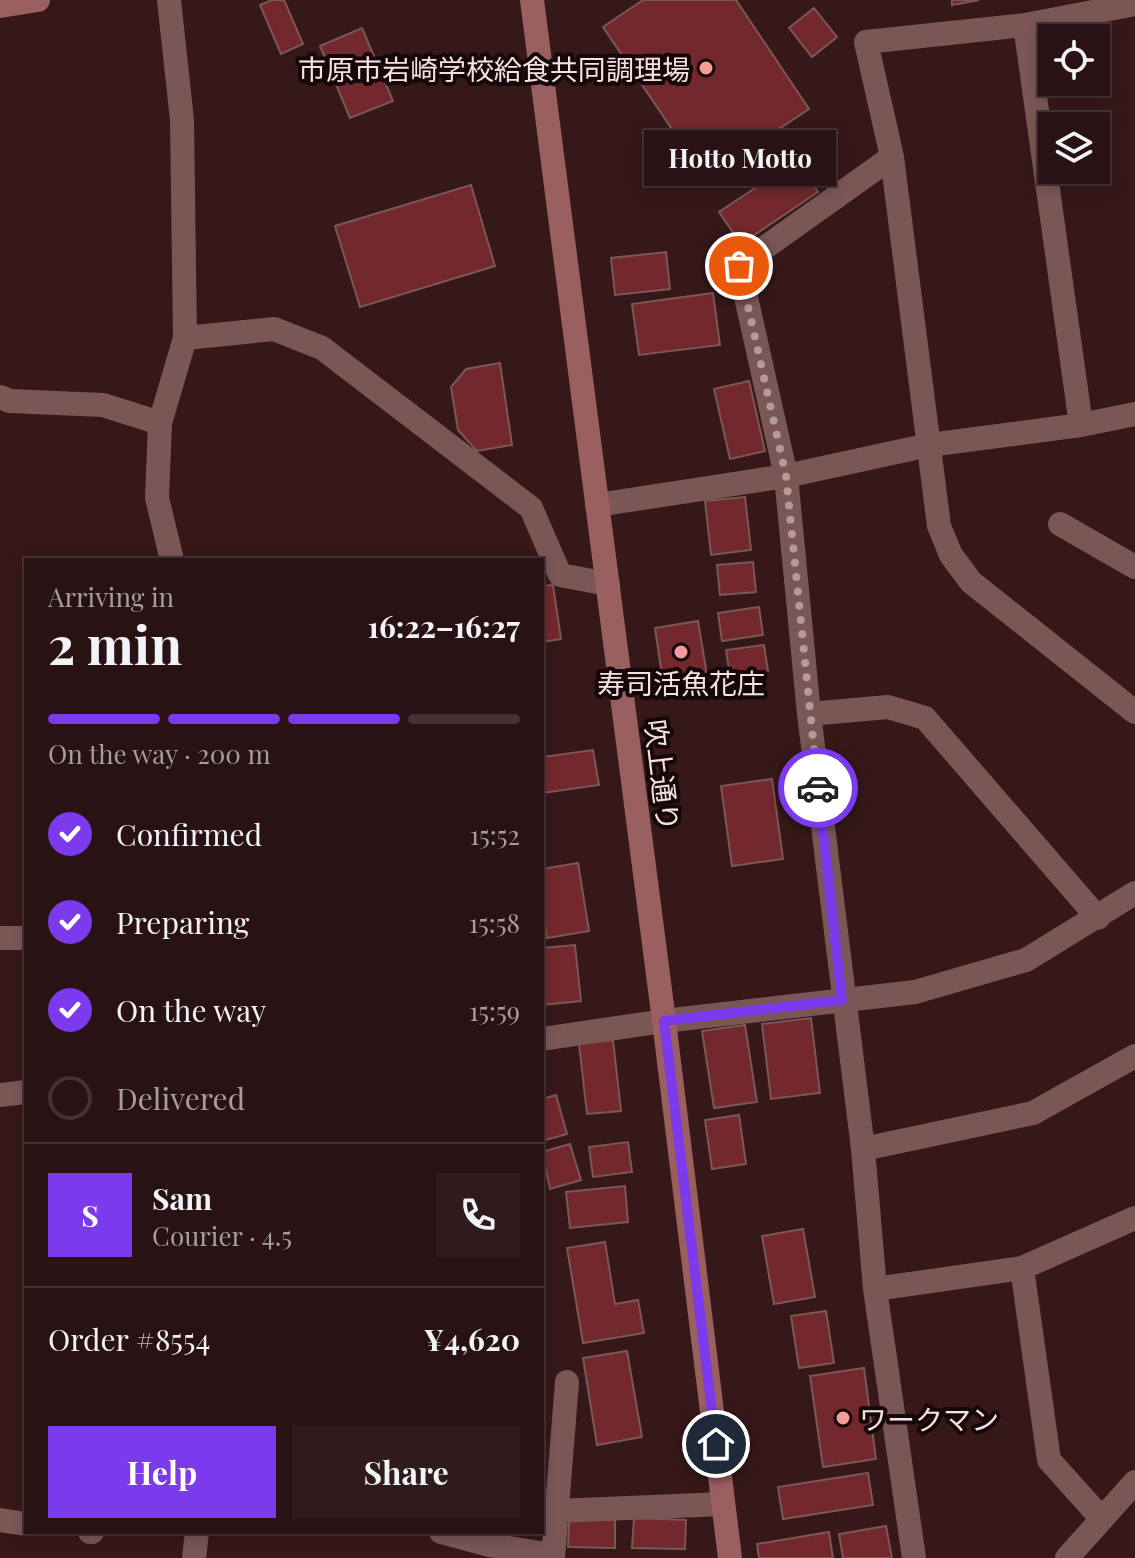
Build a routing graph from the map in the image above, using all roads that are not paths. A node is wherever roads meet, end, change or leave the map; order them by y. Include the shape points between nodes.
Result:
1 (38, 0) edge
2 (169, 0) edge
3 (532, 0) edge
4 (1135, 4) edge
5 (0, 6) edge
6 (1025, 25) junction
7 (892, 157) junction
8 (185, 338) junction
9 (0, 397) edge
10 (1135, 414) edge
11 (160, 423) junction
12 (1081, 425) junction
13 (929, 445) junction
14 (786, 476) junction
15 (597, 505) junction
16 (1060, 524) dead end
17 (172, 558) edge
18 (1135, 567) edge
19 (608, 584) junction
20 (1135, 712) edge
21 (809, 714) junction
22 (1135, 893) edge
23 (1098, 918) junction
24 (0, 938) edge
25 (24, 938) edge
26 (842, 1000) junction
27 (664, 1021) junction
28 (544, 1039) edge
29 (1135, 1056) edge
30 (24, 1092) edge
31 (0, 1095) edge
32 (863, 1149) junction
33 (1135, 1218) edge
34 (1022, 1268) junction
35 (875, 1289) junction
36 (567, 1382) dead end
37 (1135, 1482) edge
38 (723, 1504) junction
39 (556, 1511) junction
40 (1102, 1519) junction
41 (0, 1520) edge
42 (24, 1524) edge
43 (197, 1534) edge
44 (448, 1534) edge
45 (553, 1557) edge
46 (194, 1558) edge
47 (730, 1558) edge
48 (914, 1558) edge
49 (1067, 1558) edge

1 - 5 street
2 - 8 street via 182,120
3 - 15 street, 吹上通り
4 - 6 street
6 - 7 street via 866,42
6 - 12 street
7 - 13 street
7 - 14 street via 739,266
8 - 11 street
8 - 19 street via 274,329 322,348 531,508 560,575
9 - 11 street via 103,405
10 - 12 street
11 - 17 street via 157,498
12 - 13 street
13 - 14 street
13 - 20 street via 939,526 971,582
14 - 15 street
14 - 21 street
15 - 19 street, 吹上通り
16 - 18 street
19 - 27 street, 吹上通り
21 - 23 street via 888,707 925,718
21 - 26 street
22 - 23 street
23 - 26 street via 1026,960 915,992
24 - 25 street
26 - 27 street
26 - 32 street
27 - 28 street
27 - 38 street, 吹上通り
29 - 32 street via 1033,1113
30 - 31 street
32 - 35 street
33 - 34 street
34 - 35 street
34 - 40 street via 1049,1460
35 - 48 street
36 - 39 street
37 - 40 street
38 - 39 street
38 - 47 street, 吹上通り
39 - 45 street
40 - 49 street
41 - 42 street
43 - 46 street
44 - 45 street

